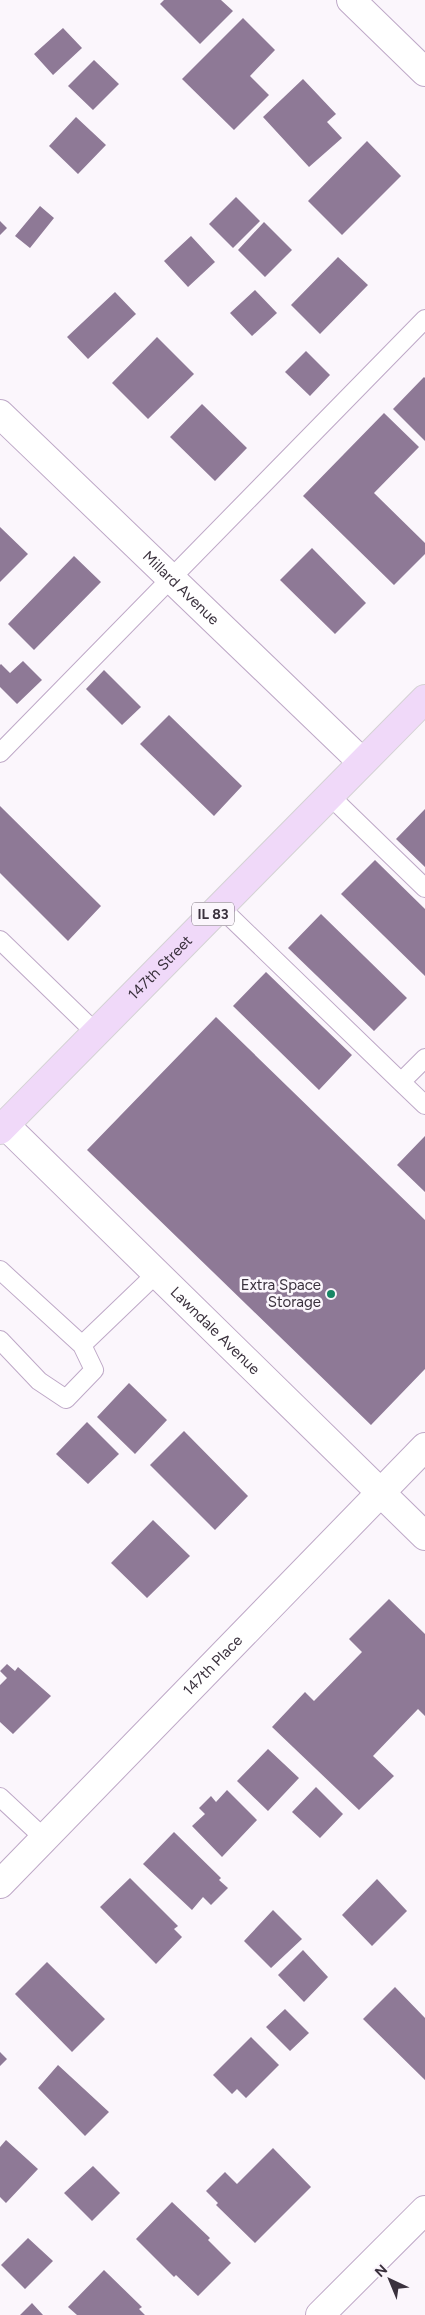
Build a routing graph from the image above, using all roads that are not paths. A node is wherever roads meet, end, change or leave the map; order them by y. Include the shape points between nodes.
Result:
1 (351, 0) edge
2 (425, 72) edge
3 (425, 319) edge
4 (0, 414) edge
5 (170, 578) junction
6 (425, 699) edge
7 (0, 753) edge
8 (362, 762) junction
9 (329, 796) junction
10 (425, 888) edge
11 (220, 907) junction
12 (0, 940) edge
13 (96, 1033) junction
14 (425, 1058) edge
15 (402, 1082) junction
16 (425, 1105) edge
17 (3, 1127) edge
18 (0, 1270) edge
19 (158, 1274) junction
20 (0, 1340) edge
21 (82, 1345) junction
22 (425, 1447) edge
23 (381, 1493) junction
24 (425, 1536) edge
25 (0, 1797) edge
26 (44, 1838) junction
27 (0, 1884) edge
28 (425, 2210) edge
29 (320, 2315) edge

1 - 2 street
3 - 5 lane
4 - 5 street, Millard Avenue
5 - 7 lane
5 - 8 street, Millard Avenue
6 - 8 main road, 147th Street / IL 83
8 - 9 main road, 147th Street / IL 83
9 - 10 lane
9 - 11 main road, 147th Street / IL 83
11 - 13 main road, 147th Street / IL 83
11 - 15 lane
12 - 13 lane
13 - 17 main road, 147th Street / IL 83
14 - 15 lane
15 - 16 lane
17 - 19 street, Lawndale Avenue
18 - 21 lane
19 - 21 lane
19 - 23 street, Lawndale Avenue
20 - 21 lane via 39,1381 66,1399 94,1370
22 - 23 street, 147th Place
23 - 24 street, Lawndale Avenue
23 - 26 street, 147th Place
25 - 26 lane
26 - 27 street, 147th Place
28 - 29 street

